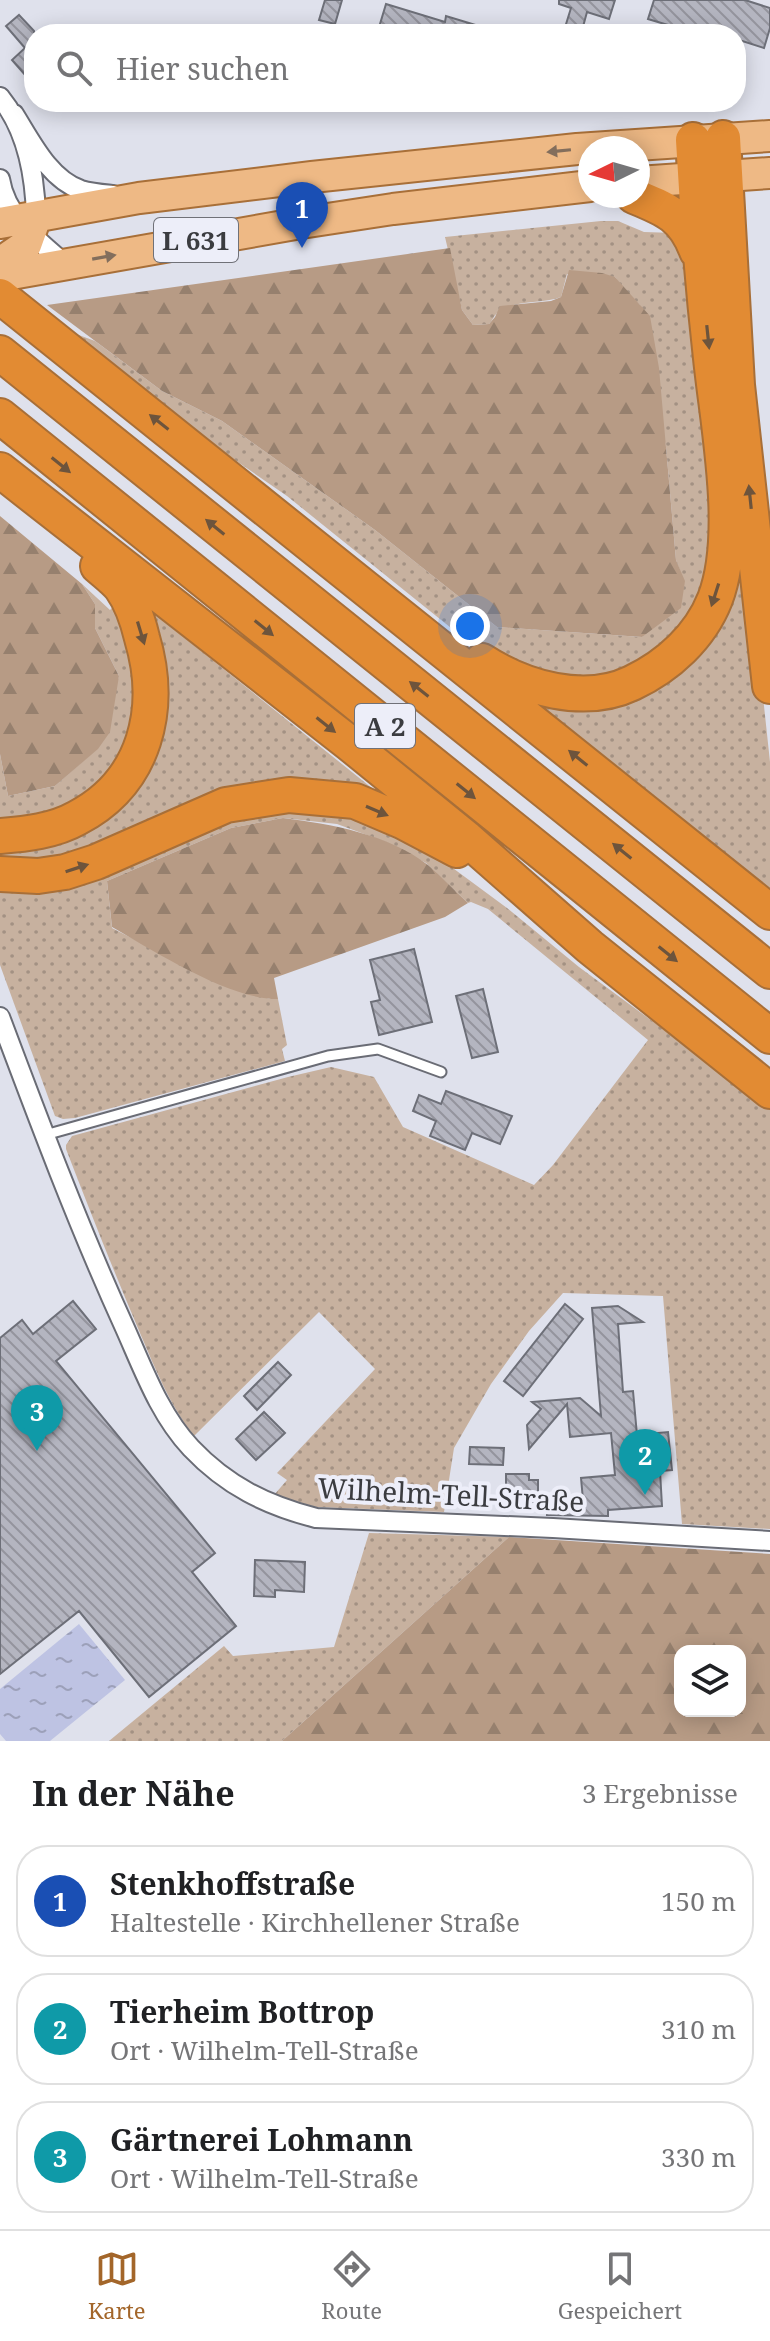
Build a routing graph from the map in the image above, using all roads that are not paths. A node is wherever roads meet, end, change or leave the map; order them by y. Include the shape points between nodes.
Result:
1 (0, 97) edge
2 (14, 114) junction
3 (770, 136) edge
4 (708, 139) junction
5 (770, 173) edge
6 (709, 177) junction
7 (0, 179) edge
8 (650, 181) edge
9 (578, 187) edge
10 (139, 198) junction
11 (650, 203) edge
12 (21, 224) edge
13 (700, 260) junction
14 (0, 263) edge
15 (65, 264) junction
16 (3, 292) edge
17 (0, 353) edge
18 (0, 416) edge
19 (0, 470) edge
20 (365, 586) junction
21 (770, 686) edge
22 (0, 836) edge
23 (0, 874) edge
24 (770, 912) edge
25 (590, 947) junction
26 (770, 971) edge
27 (0, 1017) edge
28 (770, 1036) edge
29 (441, 1072) dead end
30 (770, 1091) edge
31 (45, 1135) junction
32 (770, 1541) edge

1 - 2 street
2 - 10 street via 48,165 68,183 80,190
2 - 12 street via 33,172
3 - 4 main road, L 631
4 - 6 highway
4 -> 10 main road, L 631
5 - 6 main road
6 - 8 main road
6 - 13 highway
21 -> 6 highway
7 - 12 street
15 -> 9 main road, L 631 via 393,209
10 - 12 main road, L 631
11 - 13 highway via 672,213 689,232
12 - 14 main road via 18,253
12 - 15 street
13 -> 20 highway via 726,529 716,596 692,638 657,668 626,685 584,693 558,691 496,670 398,596
15 - 16 main road, L 631
20 -> 16 highway
26 -> 17 highway, A 2
18 -> 28 highway, A 2
19 -> 22 highway via 122,588 147,652 153,688 151,720 139,752 100,803 49,829
19 -> 25 highway via 349,743
24 -> 20 highway
23 -> 25 highway via 65,872 226,805 254,798 319,796 355,801 453,847
25 - 30 highway
27 - 31 street, Wilhelm-Tell-Straße
29 - 31 lane via 378,1049 355,1050
31 - 32 street, Wilhelm-Tell-Straße via 88,1245 170,1422 207,1464 254,1498 316,1518

